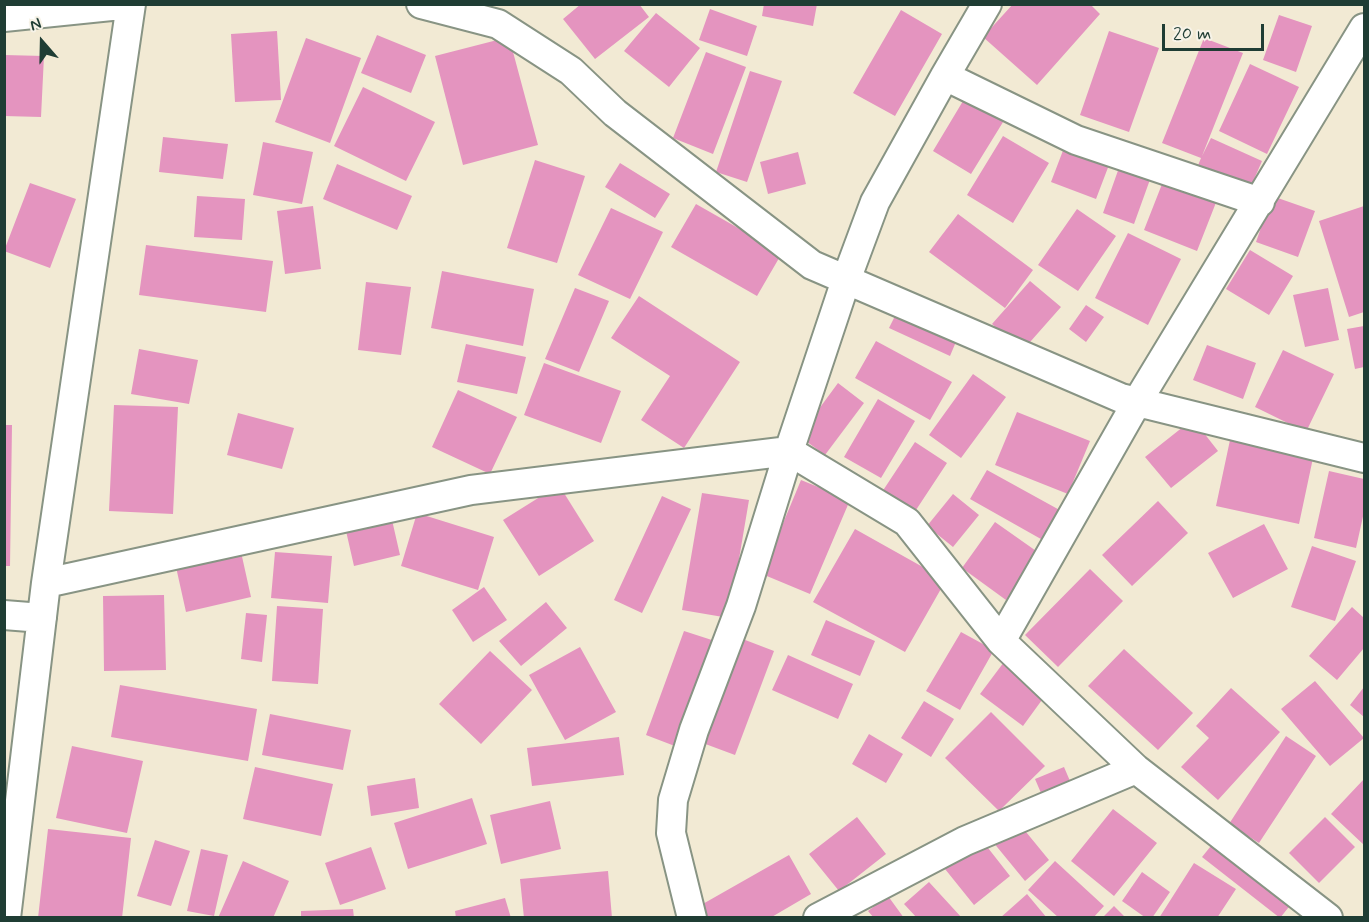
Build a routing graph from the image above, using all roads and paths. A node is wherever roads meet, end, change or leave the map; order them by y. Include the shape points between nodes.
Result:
1 (131, 4) edge
2 (421, 4) edge
3 (987, 4) edge
4 (4, 17) edge
5 (1365, 28) edge
6 (945, 76) junction
7 (1260, 202) junction
8 (846, 280) junction
9 (1137, 402) junction
10 (789, 451) junction
11 (1365, 458) edge
12 (46, 583) junction
13 (4, 615) edge
14 (42, 618) junction
15 (1001, 641) junction
16 (1136, 769) junction
17 (8, 915) edge
18 (692, 918) edge
19 (818, 918) edge
20 (1328, 918) edge

1 - 4 street
1 - 12 street
2 - 8 street via 498,24 572,71 615,113 812,265
3 - 6 street
5 - 7 street
6 - 7 street via 1076,140
6 - 8 street via 875,202
7 - 9 street
8 - 9 street via 1110,394
8 - 10 street
9 - 11 street
9 - 15 street
10 - 12 street via 471,490
10 - 15 street via 907,522
10 - 18 street via 741,606 694,730 673,800 670,833
12 - 14 street
13 - 14 street
14 - 17 street
15 - 16 street
16 - 19 street via 964,841
16 - 20 street

